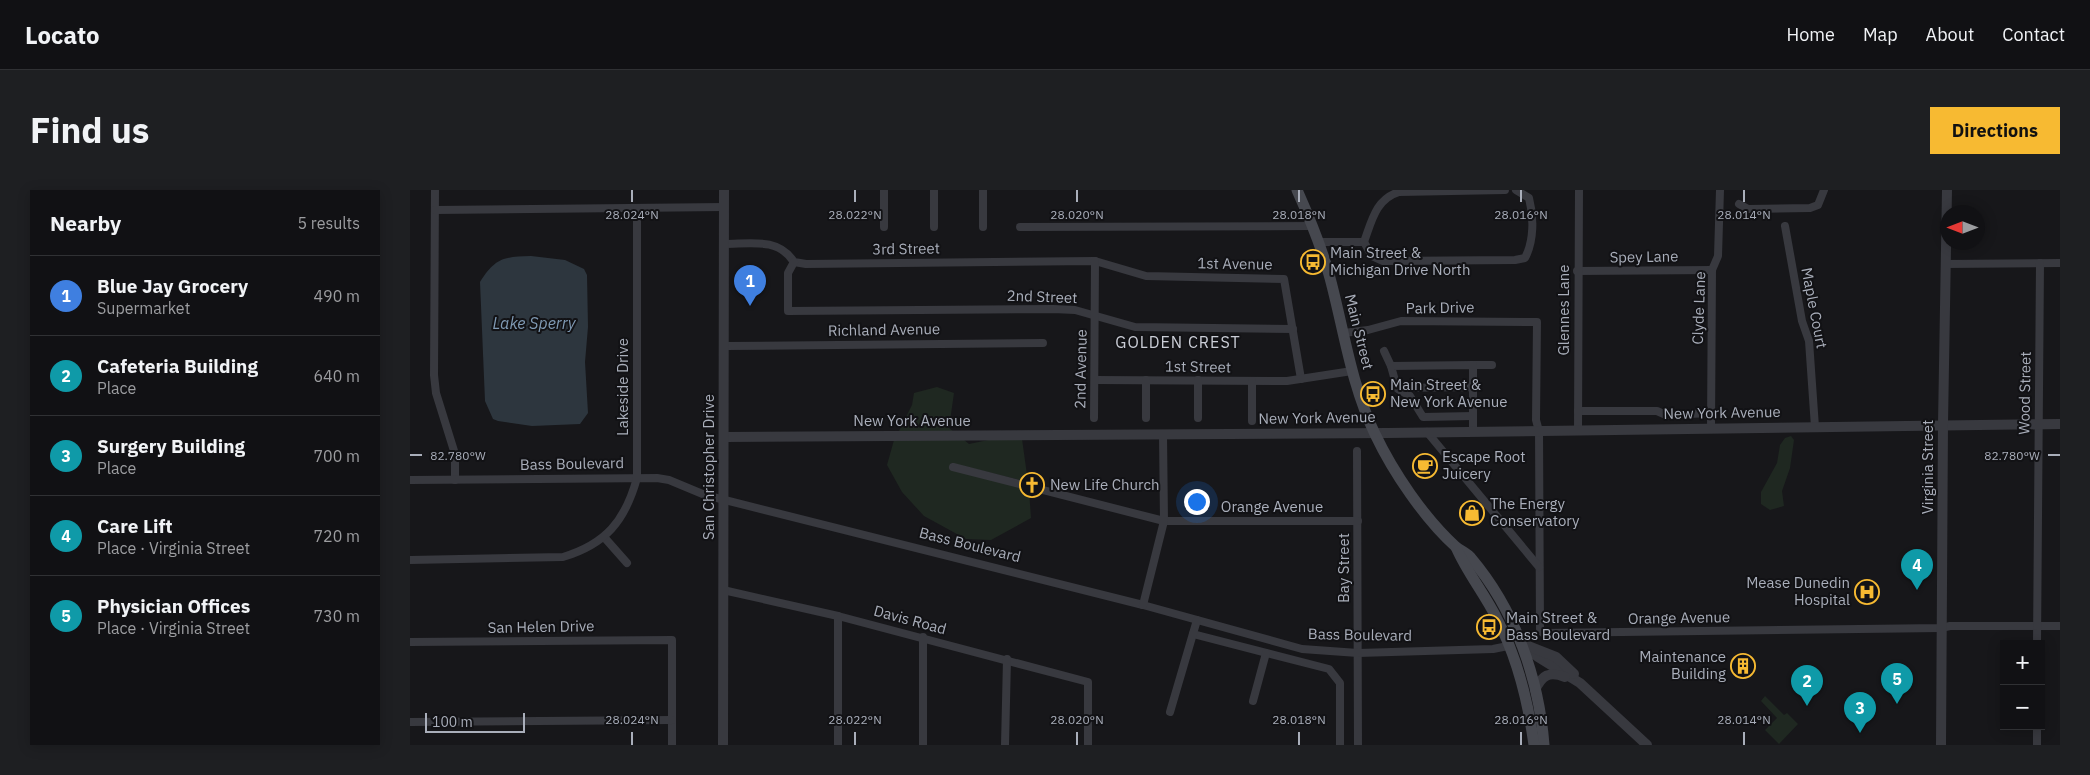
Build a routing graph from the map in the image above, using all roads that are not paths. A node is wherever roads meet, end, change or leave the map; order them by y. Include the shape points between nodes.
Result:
1 (435, 190) edge
2 (724, 190) edge
3 (884, 190) edge
4 (934, 190) edge
5 (983, 190) edge
6 (1297, 190) edge
7 (1505, 190) edge
8 (1516, 190) edge
9 (1579, 190) edge
10 (1720, 190) edge
11 (1824, 190) edge
12 (1947, 190) edge
13 (1739, 204) dead end
14 (724, 207) junction
15 (637, 208) junction
16 (435, 210) junction
17 (1312, 226) junction
18 (1785, 226) dead end
19 (884, 227) dead end
20 (934, 227) dead end
21 (983, 227) dead end
22 (1020, 227) dead end
23 (1319, 242) junction
24 (1364, 242) junction
25 (724, 244) junction
26 (1095, 261) junction
27 (794, 262) junction
28 (2040, 263) junction
29 (2060, 263) edge
30 (1946, 264) junction
31 (1712, 270) junction
32 (1577, 271) junction
33 (1095, 316) junction
34 (1293, 329) junction
35 (1344, 333) junction
36 (1043, 343) dead end
37 (725, 346) junction
38 (1384, 351) dead end
39 (1473, 365) junction
40 (1492, 365) dead end
41 (1391, 366) junction
42 (1352, 371) junction
43 (1301, 379) junction
44 (1095, 380) junction
45 (1146, 380) junction
46 (1198, 380) junction
47 (1252, 381) junction
48 (1397, 388) junction
49 (1473, 388) junction
50 (1578, 411) junction
51 (1711, 413) junction
52 (1473, 416) junction
53 (1094, 418) dead end
54 (1146, 418) dead end
55 (1198, 418) dead end
56 (1252, 421) dead end
57 (1943, 424) junction
58 (2038, 424) junction
59 (2060, 424) edge
60 (1815, 427) junction
61 (1711, 428) junction
62 (1540, 430) junction
63 (1578, 430) junction
64 (1473, 431) junction
65 (1427, 432) junction
66 (1374, 433) junction
67 (1163, 435) junction
68 (725, 437) junction
69 (1357, 451) dead end
70 (953, 467) dead end
71 (637, 478) junction
72 (410, 480) edge
73 (455, 480) junction
74 (723, 498) junction
75 (1164, 521) junction
76 (1358, 521) junction
77 (604, 537) junction
78 (1456, 547) junction
79 (410, 560) edge
80 (627, 563) dead end
81 (1539, 567) junction
82 (723, 590) junction
83 (1143, 605) junction
84 (838, 616) junction
85 (1197, 620) junction
86 (2037, 626) junction
87 (2060, 626) edge
88 (1942, 628) junction
89 (1193, 634) junction
90 (923, 637) junction
91 (2037, 640) edge
92 (410, 642) edge
93 (1521, 644) junction
94 (1508, 646) junction
95 (1266, 653) junction
96 (1358, 653) junction
97 (1007, 659) junction
98 (1580, 683) junction
99 (1536, 690) junction
100 (1253, 701) dead end
101 (1170, 712) dead end
102 (672, 720) junction
103 (410, 722) edge
104 (2037, 730) edge
105 (672, 745) edge
106 (723, 745) edge
107 (838, 745) edge
108 (923, 745) edge
109 (1005, 745) edge
110 (1088, 745) edge
111 (1340, 745) edge
112 (1358, 745) edge
113 (1534, 745) edge
114 (1544, 745) edge
115 (1647, 745) edge
116 (1942, 745) edge
117 (2037, 745) edge

1 - 16 street
2 - 14 street, San Christopher Drive
3 - 19 street
4 - 20 street
5 - 21 street
6 - 17 main road, Main Street
7 - 24 street via 1399,192 1388,195 1380,203
8 - 24 street via 1529,198 1531,208 1531,235 1525,258 1383,261 1372,256
9 - 32 street, Glennes Lane
10 - 31 street, Clyde Lane via 1718,256
11 - 13 street via 1818,205 1810,208 1748,209
12 - 30 street, Virginia Street
14 - 15 street
14 - 25 street, San Christopher Drive
15 - 16 street
15 - 71 street, Lakeside Drive
16 - 73 street via 434,375 436,393 455,454
17 - 22 street
17 - 23 main road, Main Street
18 - 60 street, Maple Court via 1802,321 1809,342
23 - 24 street
23 - 35 main road, Main Street
25 - 27 street via 778,246
25 - 37 street, San Christopher Drive
26 - 27 street, 3rd Street
26 - 33 street, 2nd Avenue
26 - 34 street, 1st Avenue via 1146,276 1284,279
27 - 33 street, 2nd Street via 788,273 788,311 1054,309 1075,310
28 - 29 street
28 - 30 street
28 - 58 street, Wood Street
30 - 57 street, Virginia Street
31 - 32 street, Spey Lane
31 - 51 street, Clyde Lane
32 - 50 street, Glennes Lane
33 - 34 street, 2nd Street via 1135,326
33 - 44 street, 2nd Avenue
34 - 43 street, 1st Avenue
35 - 42 main road, Main Street
35 - 62 street, Park Drive via 1401,321 1537,322 1536,420
36 - 37 street, Richland Avenue
37 - 68 street, San Christopher Drive
38 - 41 street
39 - 40 street
39 - 41 street
39 - 49 street
41 - 48 street
42 - 43 street
42 - 66 main road, Main Street
43 - 47 street, 1st Street
44 - 45 street, 1st Street
44 - 53 street, 2nd Avenue
45 - 46 street, 1st Street
45 - 54 street
46 - 47 street, 1st Street
46 - 55 street
47 - 56 street
48 - 49 street
48 - 52 street via 1417,403 1423,417
49 - 52 street
50 - 51 street via 1657,411 1666,415
50 - 63 street, Glennes Lane
51 - 61 street, Clyde Lane
52 - 64 street
57 - 58 street, New York Avenue
57 - 60 street, New York Avenue
57 - 88 street, Virginia Street
58 - 59 street, New York Avenue
58 - 86 street, Wood Street
60 - 61 street, New York Avenue
61 - 63 street, New York Avenue
62 - 63 street, New York Avenue
62 - 64 street, New York Avenue
62 - 81 street
64 - 65 street, New York Avenue
65 - 66 street, New York Avenue
65 - 81 street
66 - 67 street, New York Avenue
66 - 78 main road, Main Street via 1402,482
67 - 68 street, New York Avenue
67 - 75 street
68 - 74 street, San Christopher Drive
69 - 76 street, Bay Street
70 - 75 street, Orange Avenue
71 - 73 street, Bass Boulevard
71 - 74 street, Bass Boulevard via 669,480 700,493
71 - 77 street, Lakeside Drive via 625,512
72 - 73 street, Bass Boulevard
74 - 82 street, San Christopher Drive
74 - 83 street, Bass Boulevard
75 - 76 street, Orange Avenue
75 - 83 street
76 - 96 street, Bay Street
77 - 79 street, Lakeside Drive via 579,552 563,557
77 - 80 street
78 - 93 main road, Main Street via 1469,556 1481,571 1510,618
78 - 94 main road, Main Street via 1496,616
81 - 88 street, Orange Avenue via 1540,629 1543,633
82 - 84 street, Davis Road
82 - 106 street, San Christopher Drive
83 - 85 street, Bass Boulevard
84 - 90 street, Davis Road
84 - 107 street
85 - 89 street
85 - 96 street, Bass Boulevard via 1302,649
86 - 87 street, Orange Avenue
86 - 88 street, Orange Avenue
86 - 91 street, Wood Street
88 - 116 street, Virginia Street
89 - 95 street
89 - 101 street
90 - 97 street, Davis Road
90 - 108 street
92 - 102 street, San Helen Drive via 672,640
93 - 94 street, Bass Boulevard
93 - 98 street
93 - 99 main road, Main Street
94 - 96 street, Bass Boulevard
94 - 113 main road, Main Street via 1526,697
95 - 100 street
95 - 111 street via 1329,669 1335,674 1340,683
96 - 112 street, Bay Street
97 - 109 street
97 - 110 street, Davis Road via 1088,682
98 - 99 street via 1554,673 1543,677
98 - 115 street
99 - 114 main road, Main Street
102 - 103 street
102 - 105 street
104 - 117 street

